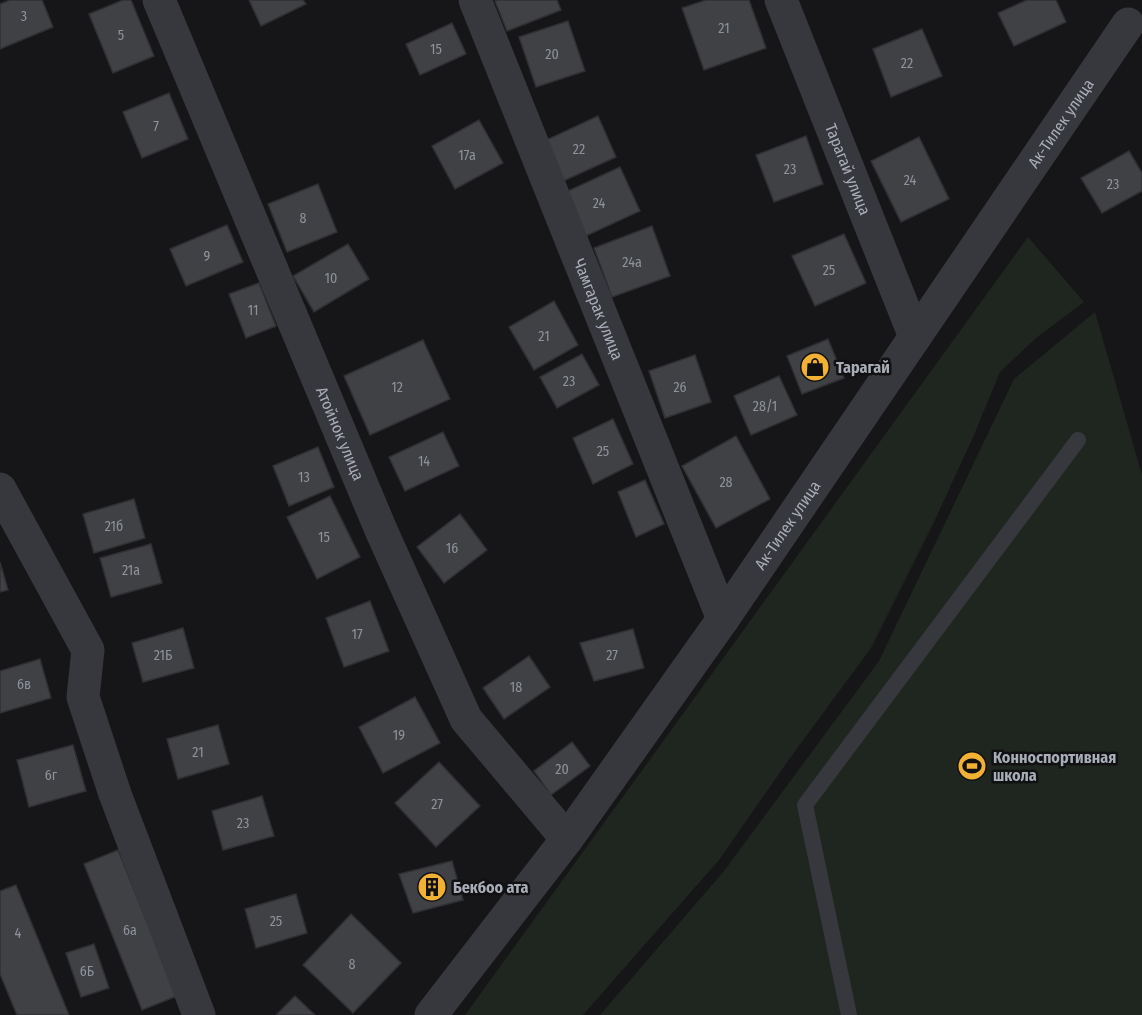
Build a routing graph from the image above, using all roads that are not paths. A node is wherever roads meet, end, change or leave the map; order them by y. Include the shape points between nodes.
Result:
1 (159, 0) edge
2 (475, 0) edge
3 (781, 0) edge
4 (1129, 23) edge
5 (915, 337) junction
6 (1078, 440) dead end
7 (0, 489) edge
8 (723, 619) junction
9 (567, 839) junction
10 (199, 1015) edge
11 (431, 1015) edge
12 (849, 1015) edge

1 - 9 street, Атойнок улица via 381,530 466,719
2 - 8 street, Чамгарак улица
3 - 5 street, Тарагай улица
4 - 5 street, Ак-Тилек улица
5 - 8 street, Ак-Тилек улица
6 - 12 lane via 805,805
7 - 10 street via 88,650 83,697 115,794
8 - 9 street, Ак-Тилек улица
9 - 11 street, Ак-Тилек улица

